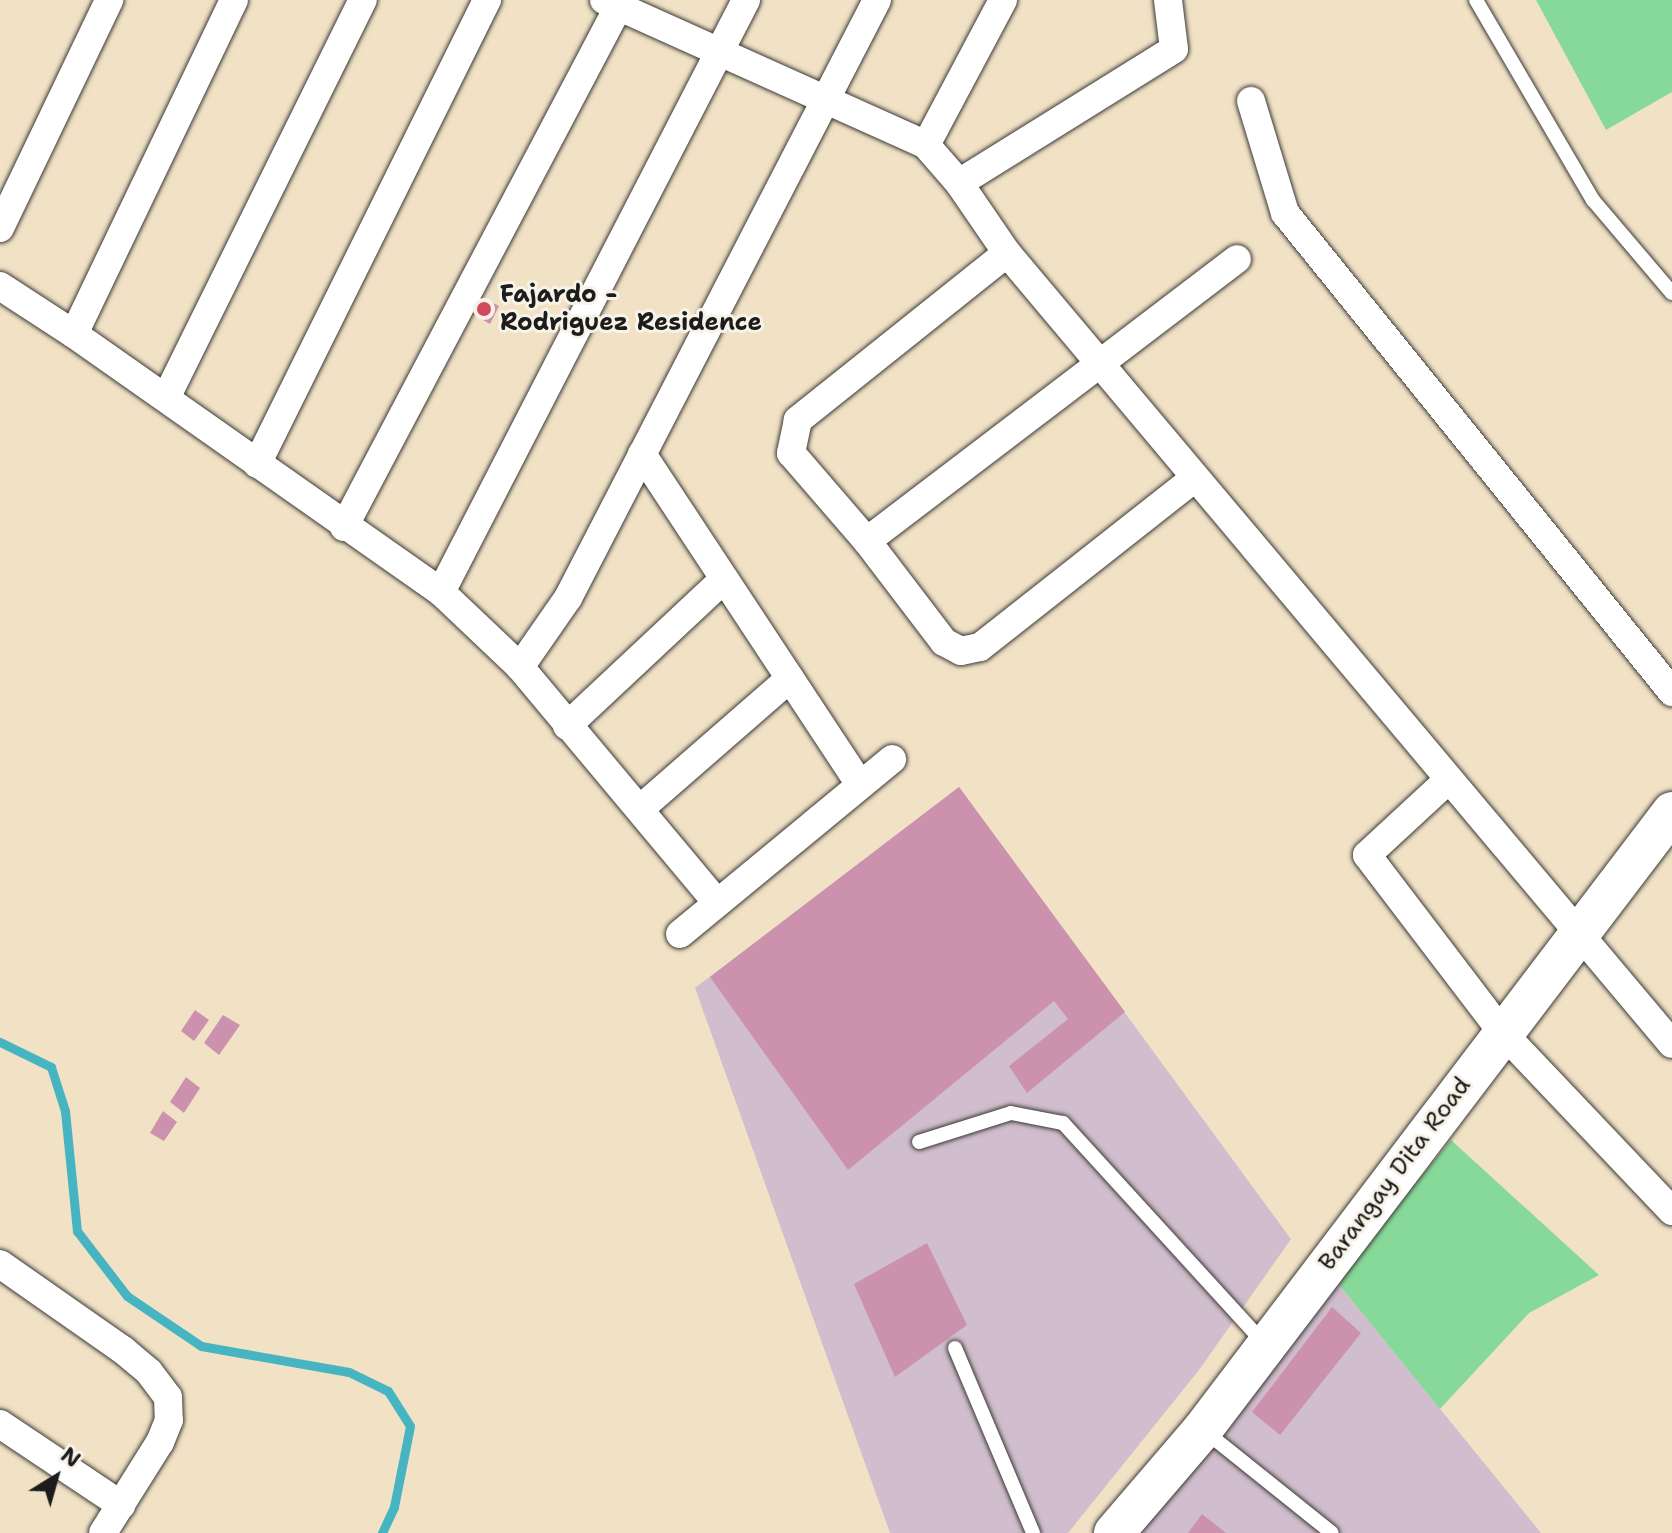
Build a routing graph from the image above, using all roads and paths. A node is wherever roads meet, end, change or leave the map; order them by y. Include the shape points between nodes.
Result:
1 (109, 0) edge
2 (234, 0) edge
3 (363, 0) edge
4 (487, 0) edge
5 (746, 0) edge
6 (877, 0) edge
7 (1003, 0) edge
8 (1168, 0) edge
9 (1476, 0) edge
10 (615, 2) edge
11 (718, 52) junction
12 (825, 101) junction
13 (1251, 101) dead end
14 (926, 145) junction
15 (959, 183) junction
16 (0, 228) edge
17 (1007, 253) junction
18 (1237, 259) dead end
19 (0, 286) edge
20 (1672, 293) edge
21 (74, 334) junction
22 (1101, 361) junction
23 (166, 398) junction
24 (642, 454) junction
25 (257, 464) junction
26 (1195, 478) junction
27 (344, 527) junction
28 (867, 541) junction
29 (724, 579) junction
30 (441, 592) junction
31 (520, 667) junction
32 (790, 678) junction
33 (1672, 692) edge
34 (567, 726) junction
35 (892, 759) dead end
36 (1447, 781) junction
37 (860, 785) junction
38 (640, 809) junction
39 (1672, 812) edge
40 (717, 903) junction
41 (680, 934) dead end
42 (1579, 935) junction
43 (1502, 1032) junction
44 (1672, 1044) edge
45 (919, 1142) dead end
46 (1672, 1211) edge
47 (0, 1264) edge
48 (1266, 1345) junction
49 (955, 1348) dead end
50 (0, 1424) edge
51 (1203, 1429) junction
52 (121, 1505) junction
53 (103, 1533) edge
54 (1033, 1533) edge
55 (1114, 1533) edge
56 (1332, 1533) edge

1 - 16 street
2 - 21 street
3 - 23 street
4 - 25 street
5 - 11 street
6 - 12 street
7 - 14 street
8 - 15 street via 1174,49
9 - 20 lane via 1593,200
10 - 11 street
10 - 27 street
11 - 12 street
11 - 30 street
12 - 14 street
12 - 24 street
13 - 33 street via 1285,213
14 - 15 street
15 - 17 street
17 - 22 street
17 - 28 street via 798,420 791,453
18 - 22 street
19 - 21 street
21 - 23 street
22 - 26 street
22 - 28 street
23 - 25 street
24 - 29 street
24 - 31 street via 568,598
25 - 27 street
26 - 28 street via 980,647 961,651 944,642
26 - 36 street
27 - 30 street
29 - 32 street
29 - 34 street
30 - 31 street
31 - 34 street
32 - 37 street
32 - 38 street
34 - 38 street
35 - 37 street
36 - 42 street
36 - 43 street via 1367,855
37 - 40 street
38 - 40 street
39 - 42 street, Barangay Dita Road
40 - 41 street
42 - 43 street, Barangay Dita Road
42 - 44 street
43 - 46 street
43 - 48 street, Barangay Dita Road
45 - 48 lane via 1011,1113 1063,1123
47 - 52 street via 123,1350 168,1397 169,1420 160,1442
48 - 51 street, Barangay Dita Road
49 - 54 lane
50 - 52 street
51 - 55 street, Barangay Dita Road
51 - 56 lane
52 - 53 street

